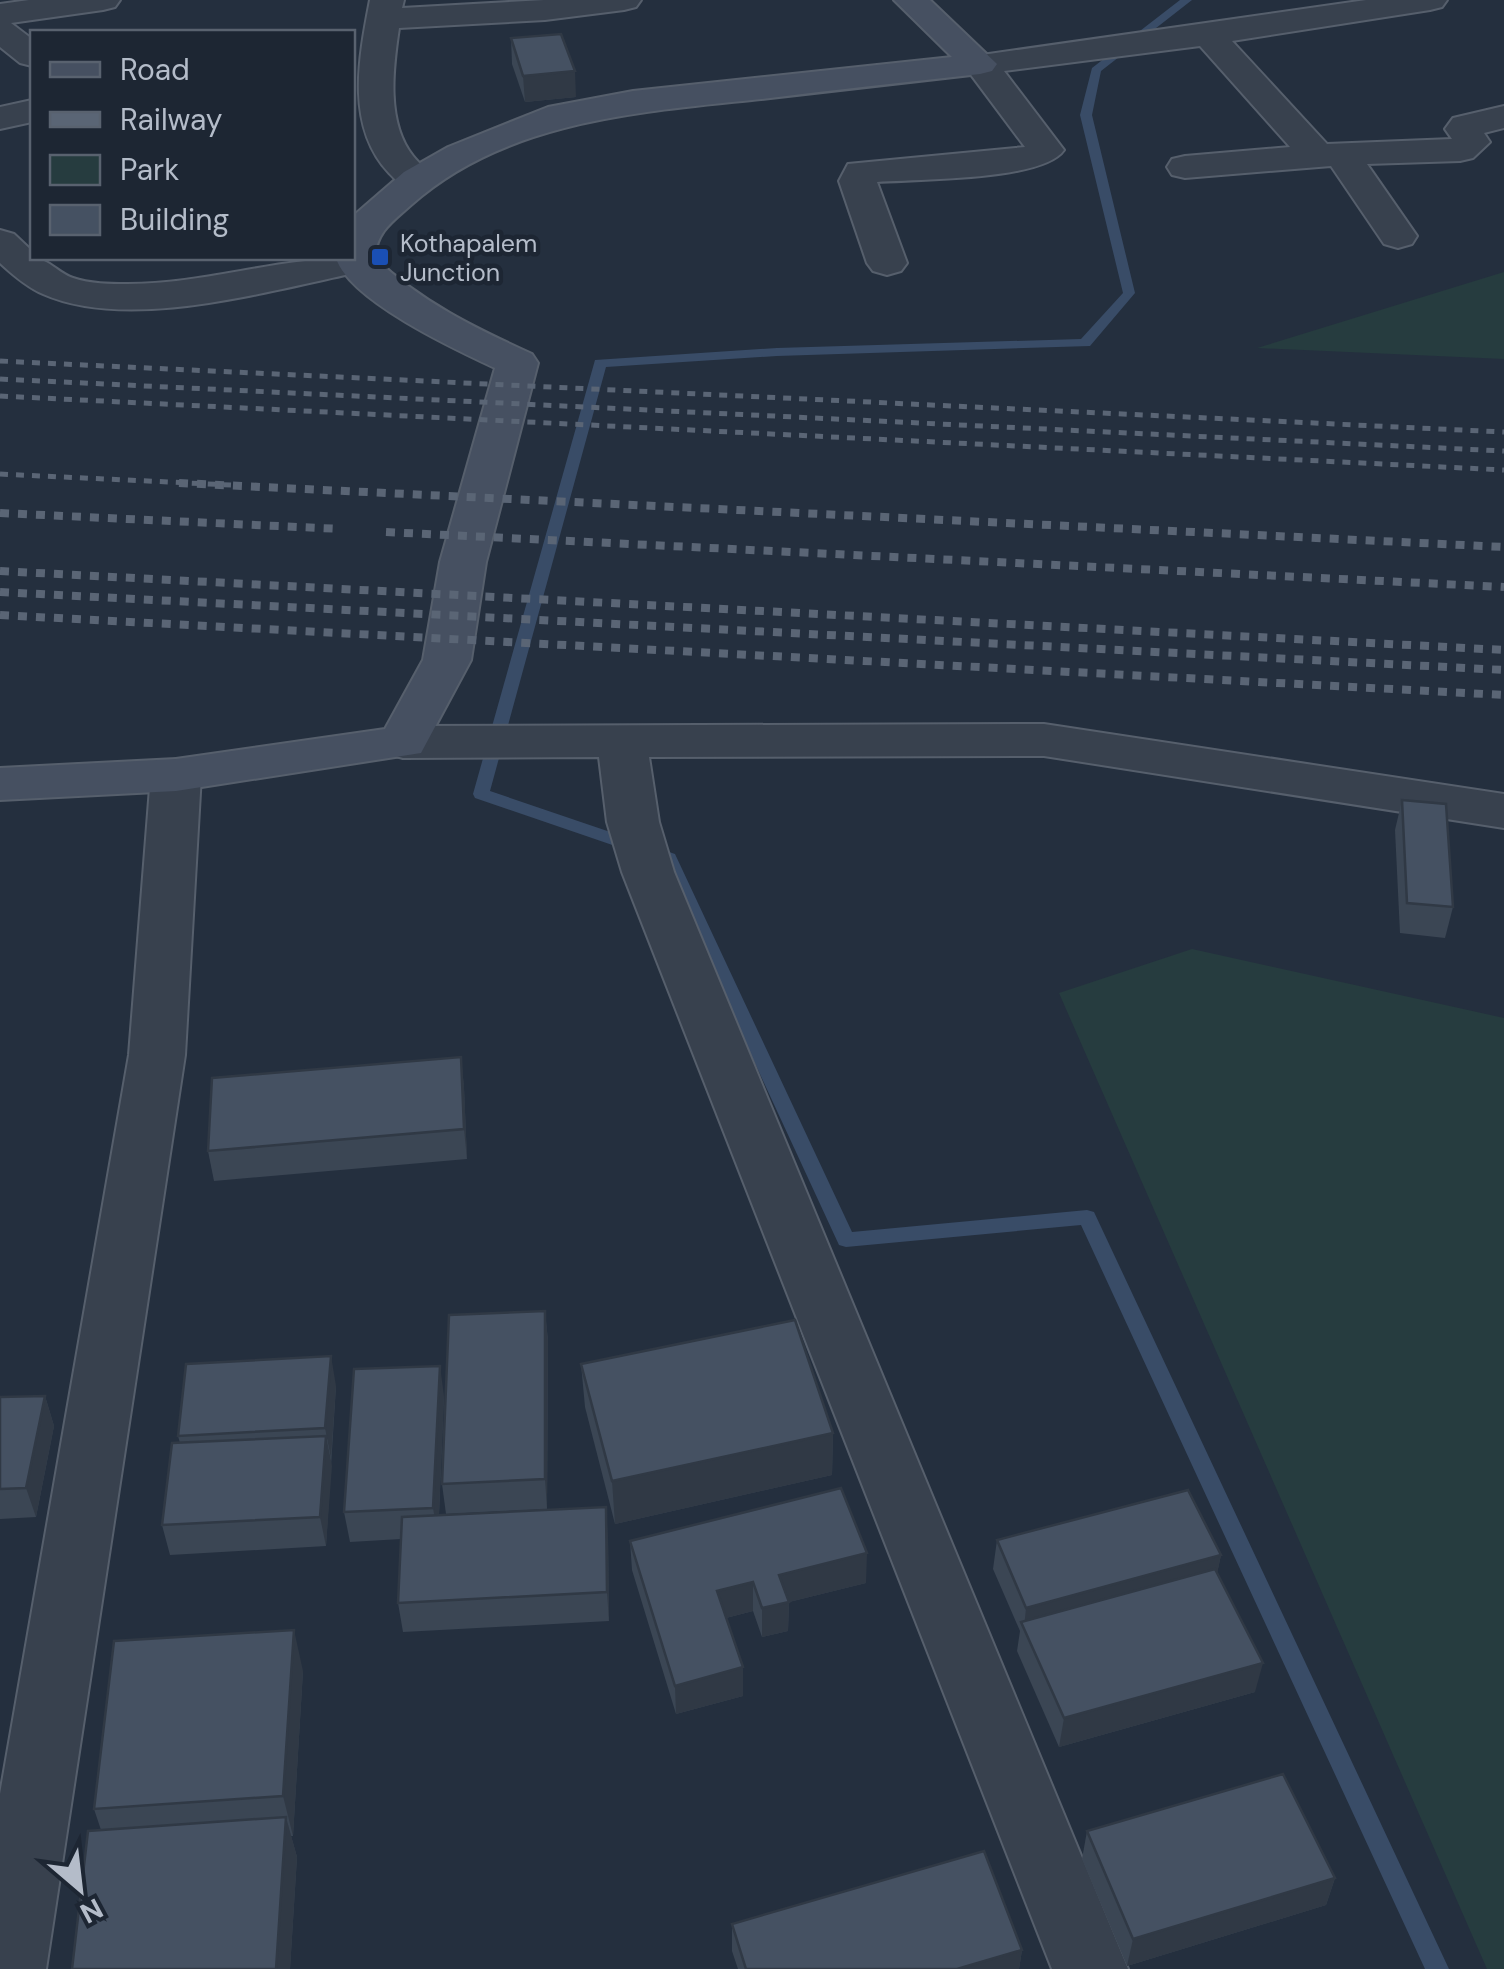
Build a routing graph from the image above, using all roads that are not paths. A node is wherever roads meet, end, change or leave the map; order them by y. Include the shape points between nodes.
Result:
1 (103, 0) edge
2 (624, 0) edge
3 (910, 0) edge
4 (1430, 0) edge
5 (385, 10) edge
6 (0, 14) edge
7 (0, 30) edge
8 (1208, 35) junction
9 (30, 54) edge
10 (980, 64) junction
11 (364, 65) edge
12 (30, 111) edge
13 (1504, 116) edge
14 (0, 118) edge
15 (1330, 154) junction
16 (1185, 167) dead end
17 (417, 180) junction
18 (358, 236) edge
19 (1398, 236) dead end
20 (7, 255) edge
21 (307, 260) edge
22 (887, 263) dead end
23 (594, 741) junction
24 (402, 742) junction
25 (176, 774) junction
26 (0, 784) edge
27 (1504, 810) edge
28 (8, 1969) edge
29 (1090, 1969) edge

1 - 6 street
2 - 5 street via 544,10
3 - 10 main road
4 - 8 street
5 - 11 street
7 - 9 street
8 - 10 street
8 - 15 street
10 - 17 main road via 561,114
10 - 22 street via 1046,150 1029,160 861,172 858,181
11 - 17 street via 388,149
12 - 14 street
13 - 15 street via 1466,126 1472,142 1460,150
15 - 16 street
15 - 19 street
17 - 18 main road
18 - 24 main road via 388,295 517,363 463,562 446,660
20 - 21 street via 59,287 100,296 264,280
23 - 24 street
23 - 27 street via 1044,740
23 - 29 street via 633,822
24 - 25 main road
25 - 26 main road
25 - 28 street via 156,1055

